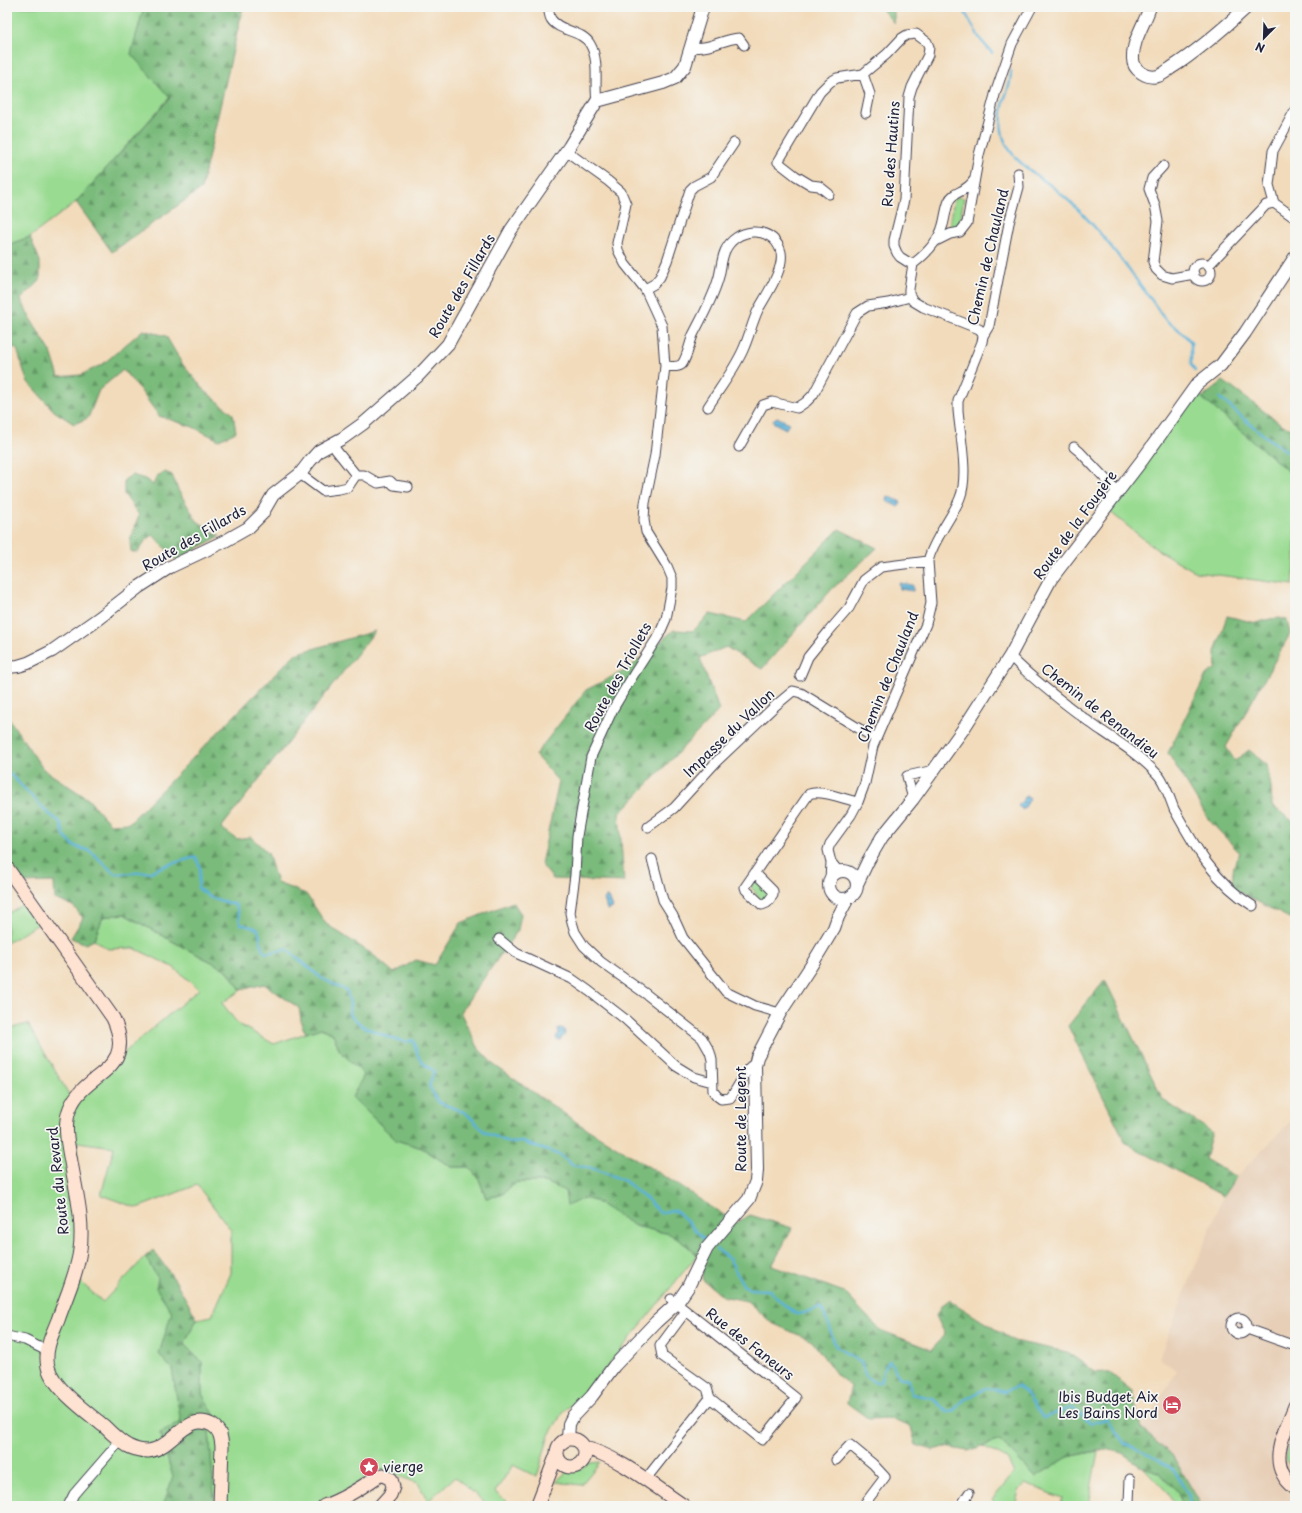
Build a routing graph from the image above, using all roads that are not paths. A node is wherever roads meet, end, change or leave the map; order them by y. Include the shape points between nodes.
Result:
1 (548, 7) edge
2 (703, 7) edge
3 (1032, 7) edge
4 (1151, 7) edge
5 (1247, 7) edge
6 (744, 45) dead end
7 (692, 47) junction
8 (863, 74) junction
9 (597, 101) junction
10 (1294, 112) edge
11 (866, 113) dead end
12 (734, 143) dead end
13 (566, 151) junction
14 (1163, 166) dead end
15 (1018, 173) dead end
16 (974, 179) junction
17 (829, 194) dead end
18 (1274, 203) junction
19 (1295, 218) edge
20 (936, 241) junction
21 (1295, 257) edge
22 (913, 264) junction
23 (1208, 266) junction
24 (1194, 274) junction
25 (645, 289) junction
26 (913, 300) junction
27 (983, 336) junction
28 (665, 366) junction
29 (708, 407) dead end
30 (333, 443) junction
31 (739, 447) dead end
32 (1074, 447) dead end
33 (300, 474) junction
34 (356, 475) junction
35 (408, 487) dead end
36 (1117, 491) junction
37 (928, 561) junction
38 (1010, 656) junction
39 (7, 667) edge
40 (800, 676) dead end
41 (876, 739) junction
42 (934, 770) junction
43 (913, 799) junction
44 (858, 802) junction
45 (648, 826) dead end
46 (652, 859) dead end
47 (868, 860) junction
48 (7, 868) edge
49 (756, 873) dead end
50 (839, 875) junction
51 (857, 884) junction
52 (834, 895) junction
53 (848, 898) junction
54 (1253, 906) dead end
55 (838, 917) junction
56 (499, 939) dead end
57 (780, 1013) junction
58 (755, 1065) junction
59 (712, 1082) junction
60 (674, 1301) junction
61 (686, 1311) junction
62 (1247, 1329) dead end
63 (7, 1336) edge
64 (1295, 1346) edge
65 (47, 1351) junction
66 (710, 1398) junction
67 (1295, 1406) edge
68 (120, 1441) junction
69 (578, 1447) junction
70 (557, 1454) junction
71 (836, 1460) dead end
72 (566, 1467) junction
73 (1130, 1479) dead end
74 (645, 1480) junction
75 (547, 1482) junction
76 (1295, 1488) edge
77 (969, 1493) dead end
78 (68, 1506) edge
79 (220, 1506) edge
80 (324, 1506) edge
81 (380, 1506) edge
82 (537, 1506) edge
83 (684, 1506) edge
84 (863, 1506) edge
85 (961, 1506) edge
86 (1130, 1506) edge

1 - 9 street via 551,19 589,43 596,62
2 - 7 street
3 - 16 street via 1010,51 996,91
4 - 5 street via 1136,44 1133,60 1139,72 1148,76 1158,76 1183,60
6 - 7 street via 741,39 731,38 700,49
7 - 9 street via 685,66 675,78
8 - 11 street via 870,94
8 - 17 street via 837,78 824,86 778,162 796,176 811,185 819,186
8 - 22 street, Rue des Hautins via 907,35 916,34 927,42 928,55 909,97 904,200 894,240 897,253
9 - 13 street, Route des Fillards
10 - 18 street via 1273,151 1269,185
12 - 25 street via 711,177 690,190 660,277
13 - 25 street, Route des Triollets via 621,192 626,204 617,243 618,250 625,264
13 - 30 street, Route des Fillards via 511,230 448,344 418,376 364,423
14 - 24 street via 1152,178 1149,189 1158,221 1154,262 1156,269 1162,275 1172,278
15 - 27 street, Chemin de Chauland via 1019,186 1009,223 989,326
16 - 20 street via 970,186 954,194 949,200 943,227
16 - 20 street via 967,223 960,232
18 - 19 street
18 - 23 street via 1266,205
20 - 22 street
21 - 36 street, Route de la Fougère via 1225,360 1197,384
22 - 26 street via 909,289
23 - 24 street via 1203,263 1198,265 1194,269
23 - 24 street via 1211,274 1205,280 1200,280
25 - 28 street, Route des Triollets via 662,326
26 - 27 street via 979,329
26 - 31 street via 868,306 857,313 813,395 798,408 772,402 763,405
27 - 37 street, Chemin de Chauland via 958,403 964,474 962,491 932,548
28 - 29 street via 678,366 683,363 693,336 712,300 725,251 732,240 746,232 768,236 780,250 781,258 774,280 758,311 743,350
28 - 59 street, Route des Triollets via 655,455 644,520 646,532 672,578 670,601 659,635 613,709 591,757 577,836 570,913 575,932 591,953 702,1038 712,1060
30 - 33 street, Route des Fillards via 319,451
30 - 34 street
32 - 36 street
33 - 34 street via 323,491 348,486
33 - 39 street, Route des Fillards via 273,495 262,514 248,528 164,571 52,651 28,663
34 - 35 street via 364,475 378,483 390,481 394,485
36 - 38 street, Route de la Fougère via 1051,579
37 - 40 street via 881,567 864,580 849,608 808,657
37 - 41 street, Chemin de Chauland via 931,603 929,617
38 - 42 street, Route de la Fougère
38 - 54 street, Chemin de Renandieu via 1086,719 1140,758 1160,777 1192,843 1216,875
41 - 44 street, Chemin de Chauland
41 - 45 street, Impasse du Vallon via 801,693 793,691 717,761 674,808
42 - 43 street, Route de la Fougère
42 - 43 street via 907,776
43 - 47 street, Route de la Fougère via 887,830
44 - 49 street via 809,794
44 - 50 street, Chemin de Chauland via 828,850 831,862
46 - 57 street via 663,900 683,938 726,992 755,1006
47 - 50 street, Route de la Fougère
47 - 51 street, Route de la Fougère
48 - 65 main road, Route du Revard via 113,1018 120,1035 114,1060 108,1069 82,1091 70,1108 68,1116 68,1144 80,1219 80,1251 77,1268
50 - 51 street via 856,880
50 - 52 street via 830,888
51 - 53 street via 855,892
52 - 53 street
52 - 55 street
53 - 55 street, Route de Legent
55 - 57 street, Route de Legent via 834,928
56 - 59 street via 516,953 572,979 625,1019 676,1066 694,1077
57 - 58 street, Route de Legent via 756,1057
58 - 59 street, Route des Triollets via 748,1069 730,1098 721,1099 717,1096 713,1091
58 - 60 street, Route de Legent via 756,1181 749,1199 707,1248 694,1275
60 - 61 street, Rue des Faneurs
60 - 69 street, Route de Legent via 614,1366 592,1396 573,1416 569,1424
61 - 66 street, Rue des Faneurs via 660,1346 662,1356 707,1388
61 - 66 street, Rue des Faneurs via 796,1398 762,1440
62 - 64 street
63 - 65 street via 25,1340
65 - 68 main road, Route du Revard via 49,1369 57,1383
66 - 74 street
67 - 76 main road via 1278,1456 1283,1475
68 - 78 street via 74,1494
68 - 79 main road, Route du Revard via 134,1449 148,1451 161,1447 194,1422 204,1422 215,1427 221,1437 222,1446
69 - 70 main road via 561,1444
69 - 72 main road via 576,1466
69 - 74 main road via 614,1459
70 - 72 main road
70 - 75 main road
71 - 84 street via 850,1445 886,1477
72 - 75 main road
73 - 86 street
74 - 83 main road
75 - 82 main road
77 - 85 street
80 - 81 main road via 383,1475 391,1479 393,1487 390,1495

